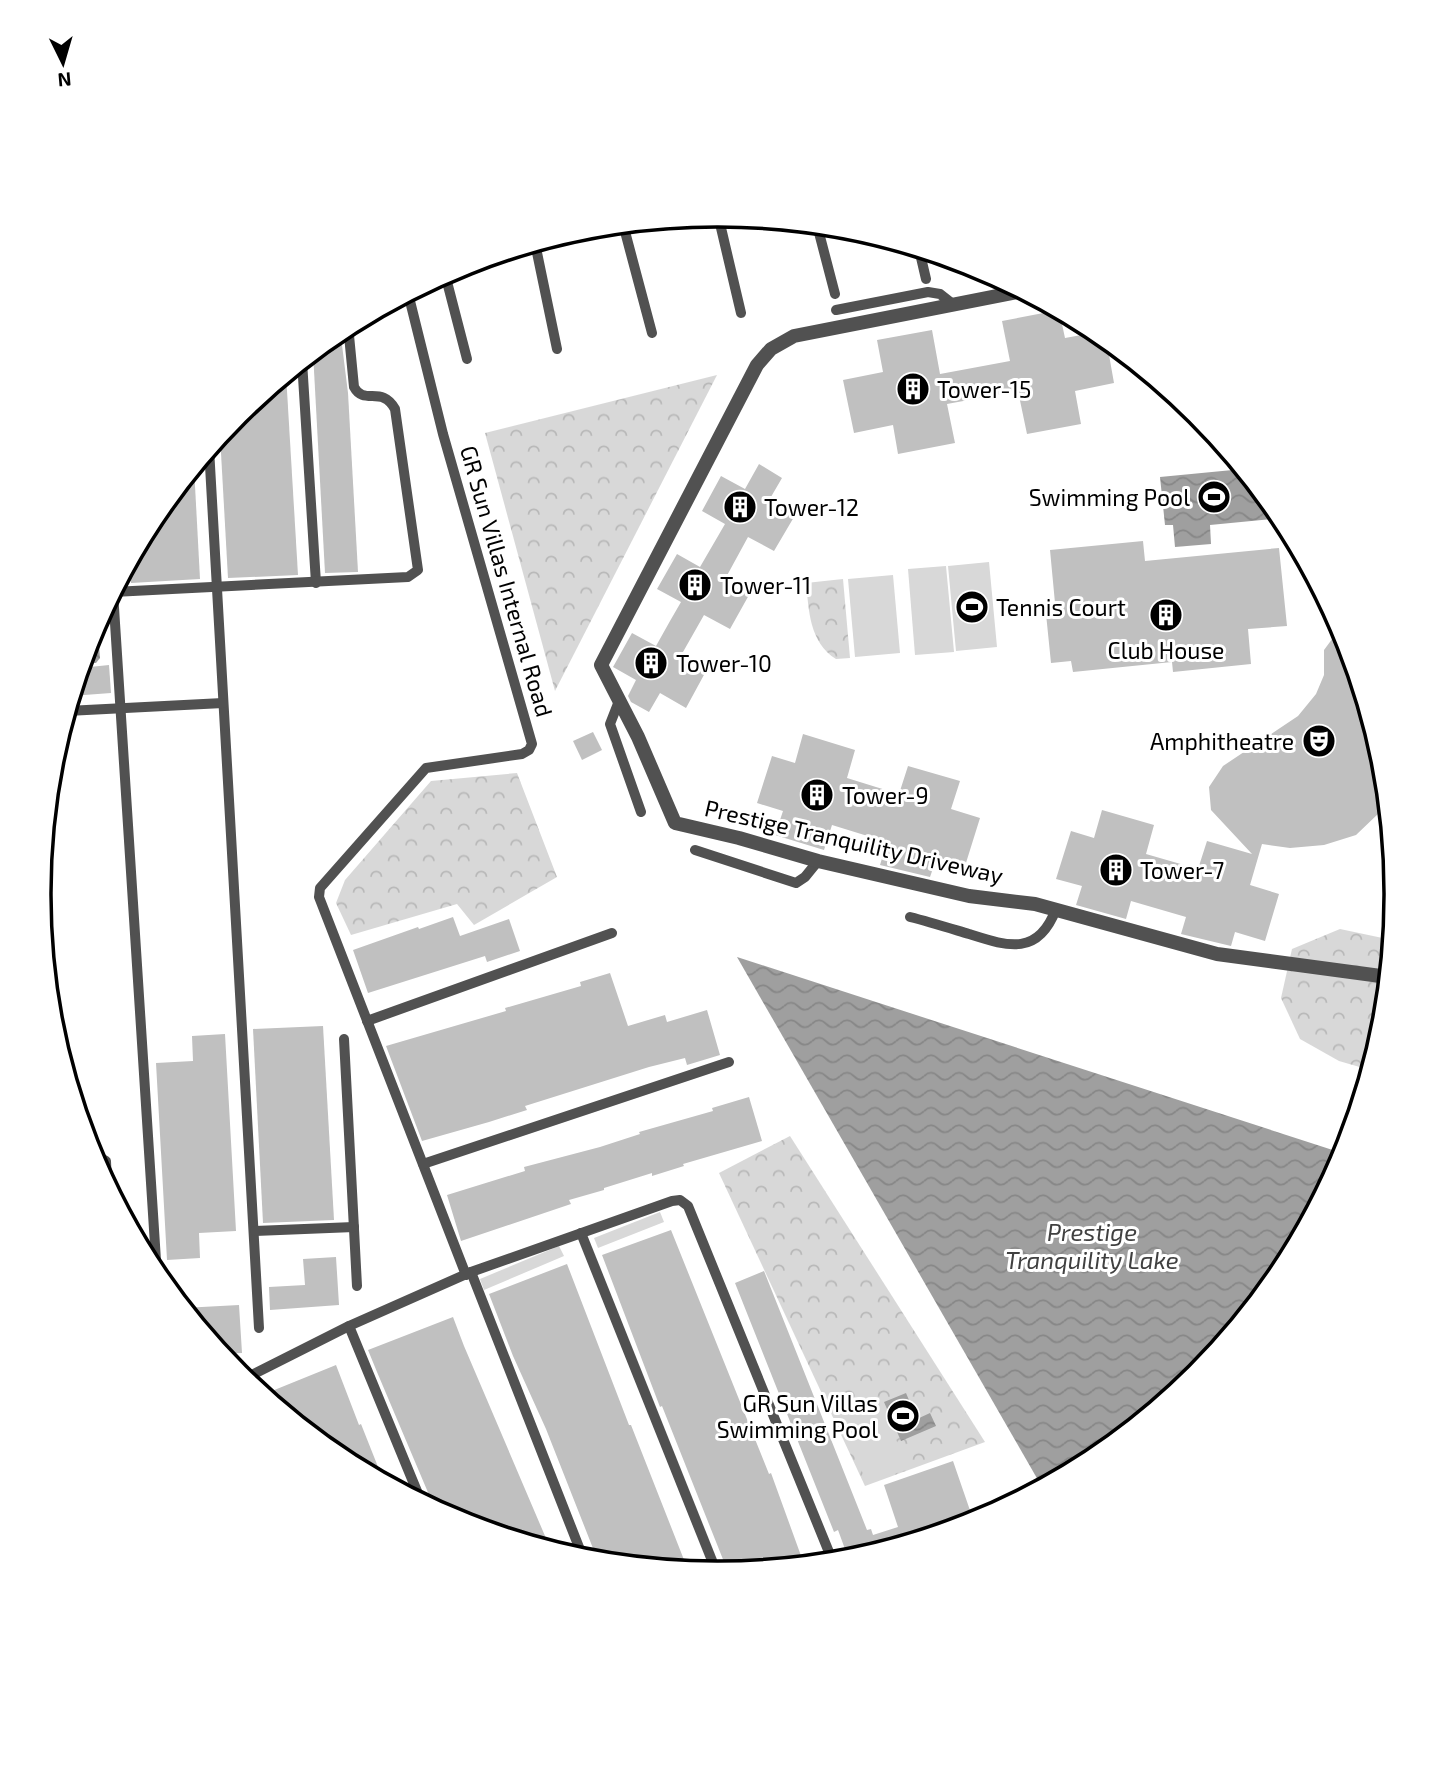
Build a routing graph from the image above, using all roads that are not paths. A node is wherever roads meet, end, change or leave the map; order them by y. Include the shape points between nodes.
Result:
1 (721, 227) edge
2 (626, 234) edge
3 (820, 235) edge
4 (537, 252) edge
5 (922, 260) edge
6 (926, 279) dead end
7 (448, 285) edge
8 (835, 294) dead end
9 (1008, 294) edge
10 (410, 303) edge
11 (954, 305) junction
12 (836, 310) dead end
13 (741, 313) dead end
14 (652, 333) dead end
15 (349, 339) edge
16 (558, 349) dead end
17 (467, 359) dead end
18 (303, 373) edge
19 (210, 462) edge
20 (316, 583) junction
21 (217, 588) junction
22 (124, 592) edge
23 (114, 612) edge
24 (619, 701) junction
25 (223, 703) junction
26 (119, 708) junction
27 (77, 710) edge
28 (641, 812) dead end
29 (695, 850) dead end
30 (818, 861) junction
31 (1056, 909) junction
32 (910, 916) dead end
33 (612, 933) dead end
34 (1379, 976) edge
35 (367, 1021) junction
36 (344, 1039) dead end
37 (729, 1062) dead end
38 (423, 1164) junction
39 (354, 1227) junction
40 (256, 1231) junction
41 (581, 1233) junction
42 (155, 1252) edge
43 (468, 1273) junction
44 (357, 1286) dead end
45 (349, 1326) junction
46 (259, 1328) dead end
47 (255, 1373) edge
48 (415, 1488) edge
49 (578, 1546) edge
50 (829, 1551) edge
51 (712, 1561) edge

1 - 13 lane
2 - 14 lane
3 - 8 lane
4 - 16 lane
5 - 6 lane
7 - 17 lane
9 - 11 street, Prestige Tranquility Driveway
10 - 35 lane, GR Sun Villas Internal Road via 532,744 522,754 426,768 320,888 319,897
11 - 12 lane via 940,294 928,292
11 - 24 street, Prestige Tranquility Driveway via 794,336 771,349 757,365 601,665
15 - 20 lane via 356,392 381,396 395,409 418,570 408,577
18 - 20 lane
19 - 21 lane
20 - 21 lane
21 - 22 lane
21 - 25 lane
23 - 26 lane
24 - 28 lane via 610,724
24 - 30 street, Prestige Tranquility Driveway via 675,823
25 - 26 lane
25 - 40 lane
26 - 27 lane
26 - 42 lane
29 - 30 lane via 796,883
30 - 31 street, Prestige Tranquility Driveway via 969,896
31 - 32 lane via 1040,934 1007,946
31 - 34 street, Prestige Tranquility Driveway via 1217,954
33 - 35 lane
35 - 38 lane, GR Sun Villas Internal Road
36 - 39 lane
37 - 38 lane
38 - 43 lane, GR Sun Villas Internal Road
39 - 40 lane
39 - 44 lane
40 - 46 lane
41 - 43 lane
41 - 50 lane via 672,1201 688,1206
41 - 51 lane
43 - 45 lane
43 - 49 lane, GR Sun Villas Internal Road
45 - 47 lane
45 - 48 lane

